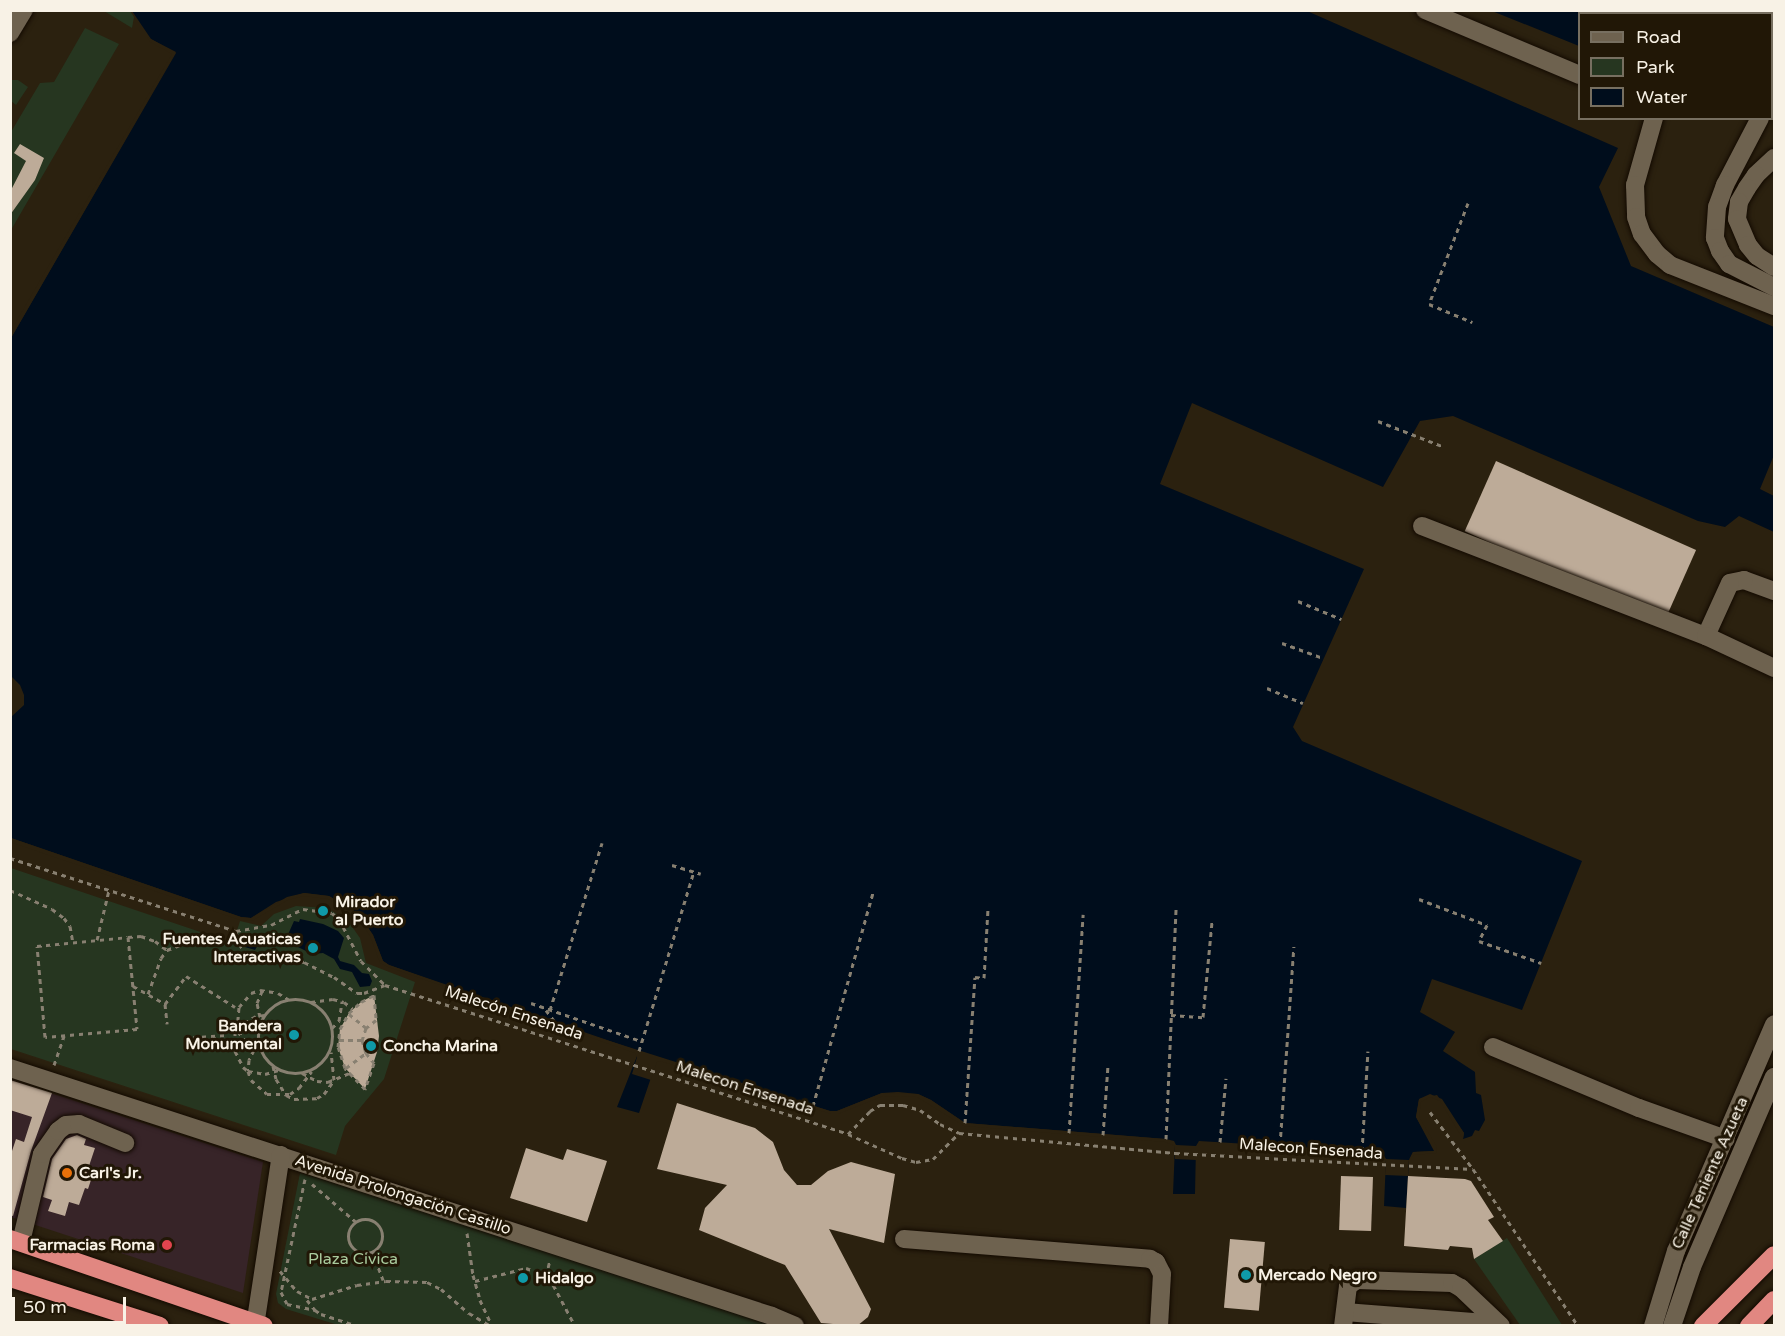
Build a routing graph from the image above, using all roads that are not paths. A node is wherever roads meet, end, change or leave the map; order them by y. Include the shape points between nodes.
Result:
1 (24, 10) edge
2 (1425, 10) edge
3 (10, 33) edge
4 (1578, 74) edge
5 (1653, 120) edge
6 (1759, 120) edge
7 (1774, 158) edge
8 (1774, 267) edge
9 (1774, 287) edge
10 (1774, 306) edge
11 (1422, 525) dead end
12 (1774, 591) edge
13 (1706, 636) junction
14 (1774, 668) edge
15 (1774, 1024) edge
16 (1493, 1047) dead end
17 (10, 1068) edge
18 (1774, 1077) edge
19 (1726, 1139) junction
20 (125, 1143) dead end
21 (281, 1155) junction
22 (904, 1239) dead end
23 (18, 1243) edge
24 (1774, 1255) edge
25 (10, 1278) edge
26 (1774, 1300) edge
27 (1344, 1319) edge
28 (258, 1325) edge
29 (1500, 1325) edge
30 (160, 1326) edge
31 (795, 1326) edge
32 (1159, 1326) edge
33 (1653, 1326) edge
34 (1672, 1326) edge
35 (1703, 1326) edge
36 (1749, 1326) edge

1 - 3 street
2 - 4 street
5 - 10 street via 1635,185 1636,217 1642,234 1670,265
6 - 9 street via 1725,185 1717,207 1715,237 1729,264
7 - 8 street via 1747,188 1739,202 1737,219 1748,245
11 - 13 street
12 - 13 street via 1744,580 1730,583
13 - 14 street
15 - 19 street, Calle Teniente Azueta
16 - 19 street
17 - 21 street, Avenida Prolongación Castillo
18 - 34 street, Calle Teniente Azueta via 1692,1267
19 - 33 street, Calle Teniente Azueta via 1676,1251
20 - 23 street via 79,1124 66,1125 58,1131 42,1154
21 - 28 street
21 - 31 street, Avenida Prolongación Castillo
22 - 32 street via 1150,1259 1162,1274
23 - 28 highway
24 - 35 highway
25 - 30 highway
26 - 36 highway
27 - 29 street
27 - 29 street via 1348,1286 1357,1280 1441,1282 1461,1288

